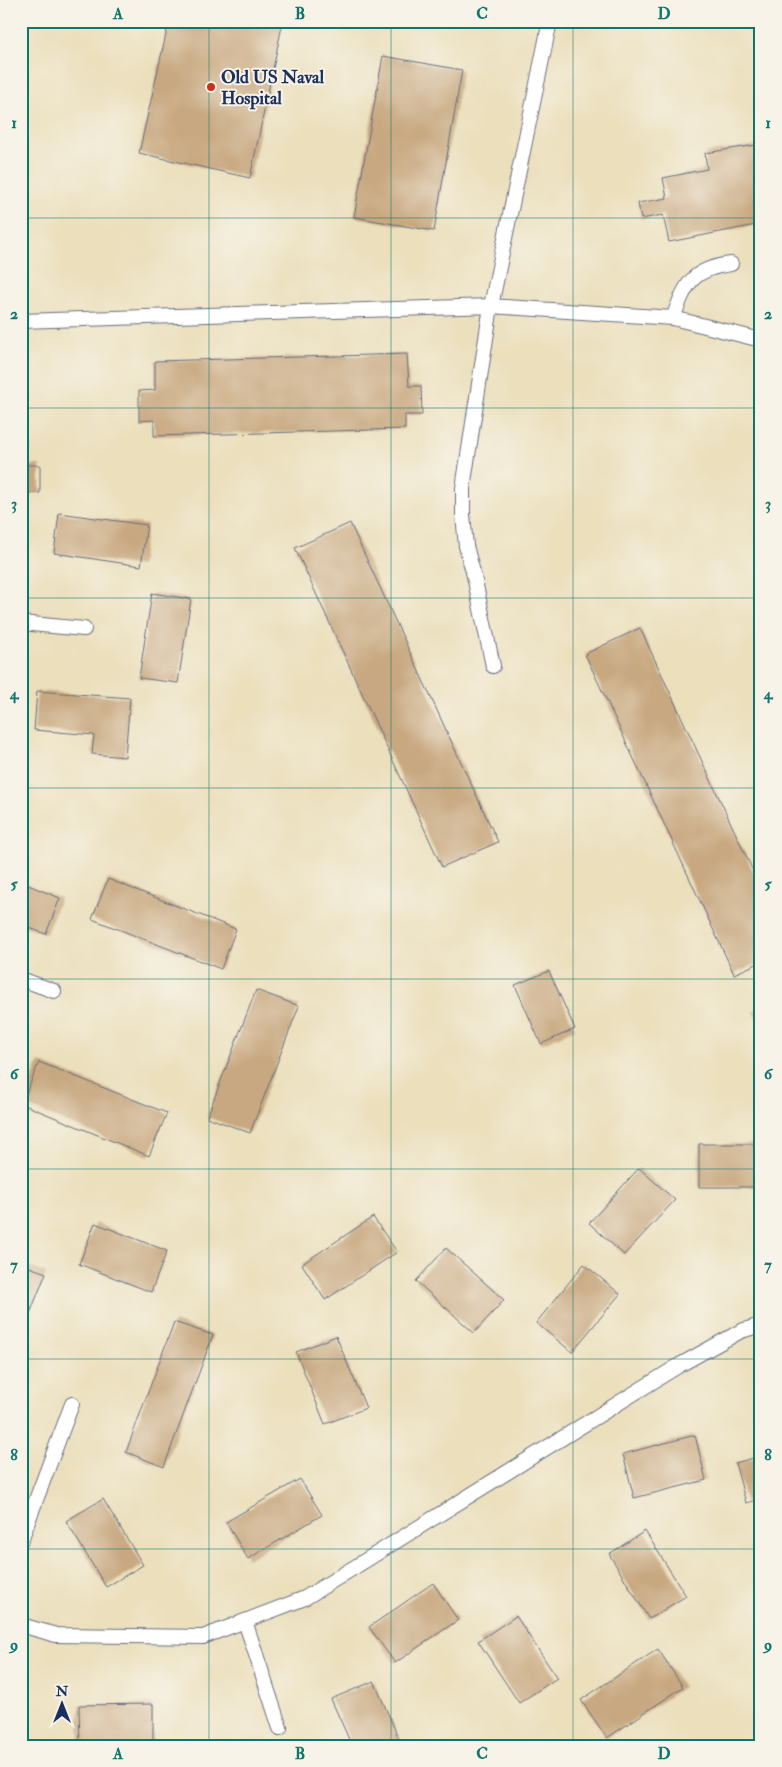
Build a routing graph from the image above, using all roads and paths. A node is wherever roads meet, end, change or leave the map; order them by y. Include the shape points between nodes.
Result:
1 (550, 21) edge
2 (731, 264) dead end
3 (491, 306) junction
4 (673, 318) junction
5 (21, 321) edge
6 (761, 340) edge
7 (21, 623) edge
8 (84, 629) dead end
9 (493, 666) dead end
10 (21, 979) edge
11 (54, 991) dead end
12 (761, 1326) edge
13 (72, 1404) dead end
14 (21, 1540) edge
15 (245, 1621) junction
16 (21, 1625) edge
17 (280, 1728) dead end

1 - 3 lane
2 - 4 lane via 696,274 684,289
3 - 4 lane
3 - 5 lane
3 - 9 lane via 463,488 463,515 466,546
4 - 6 lane
7 - 8 lane
10 - 11 lane
12 - 15 lane via 741,1331 678,1366 305,1598
13 - 14 lane
15 - 16 lane via 203,1637 56,1635
15 - 17 lane

